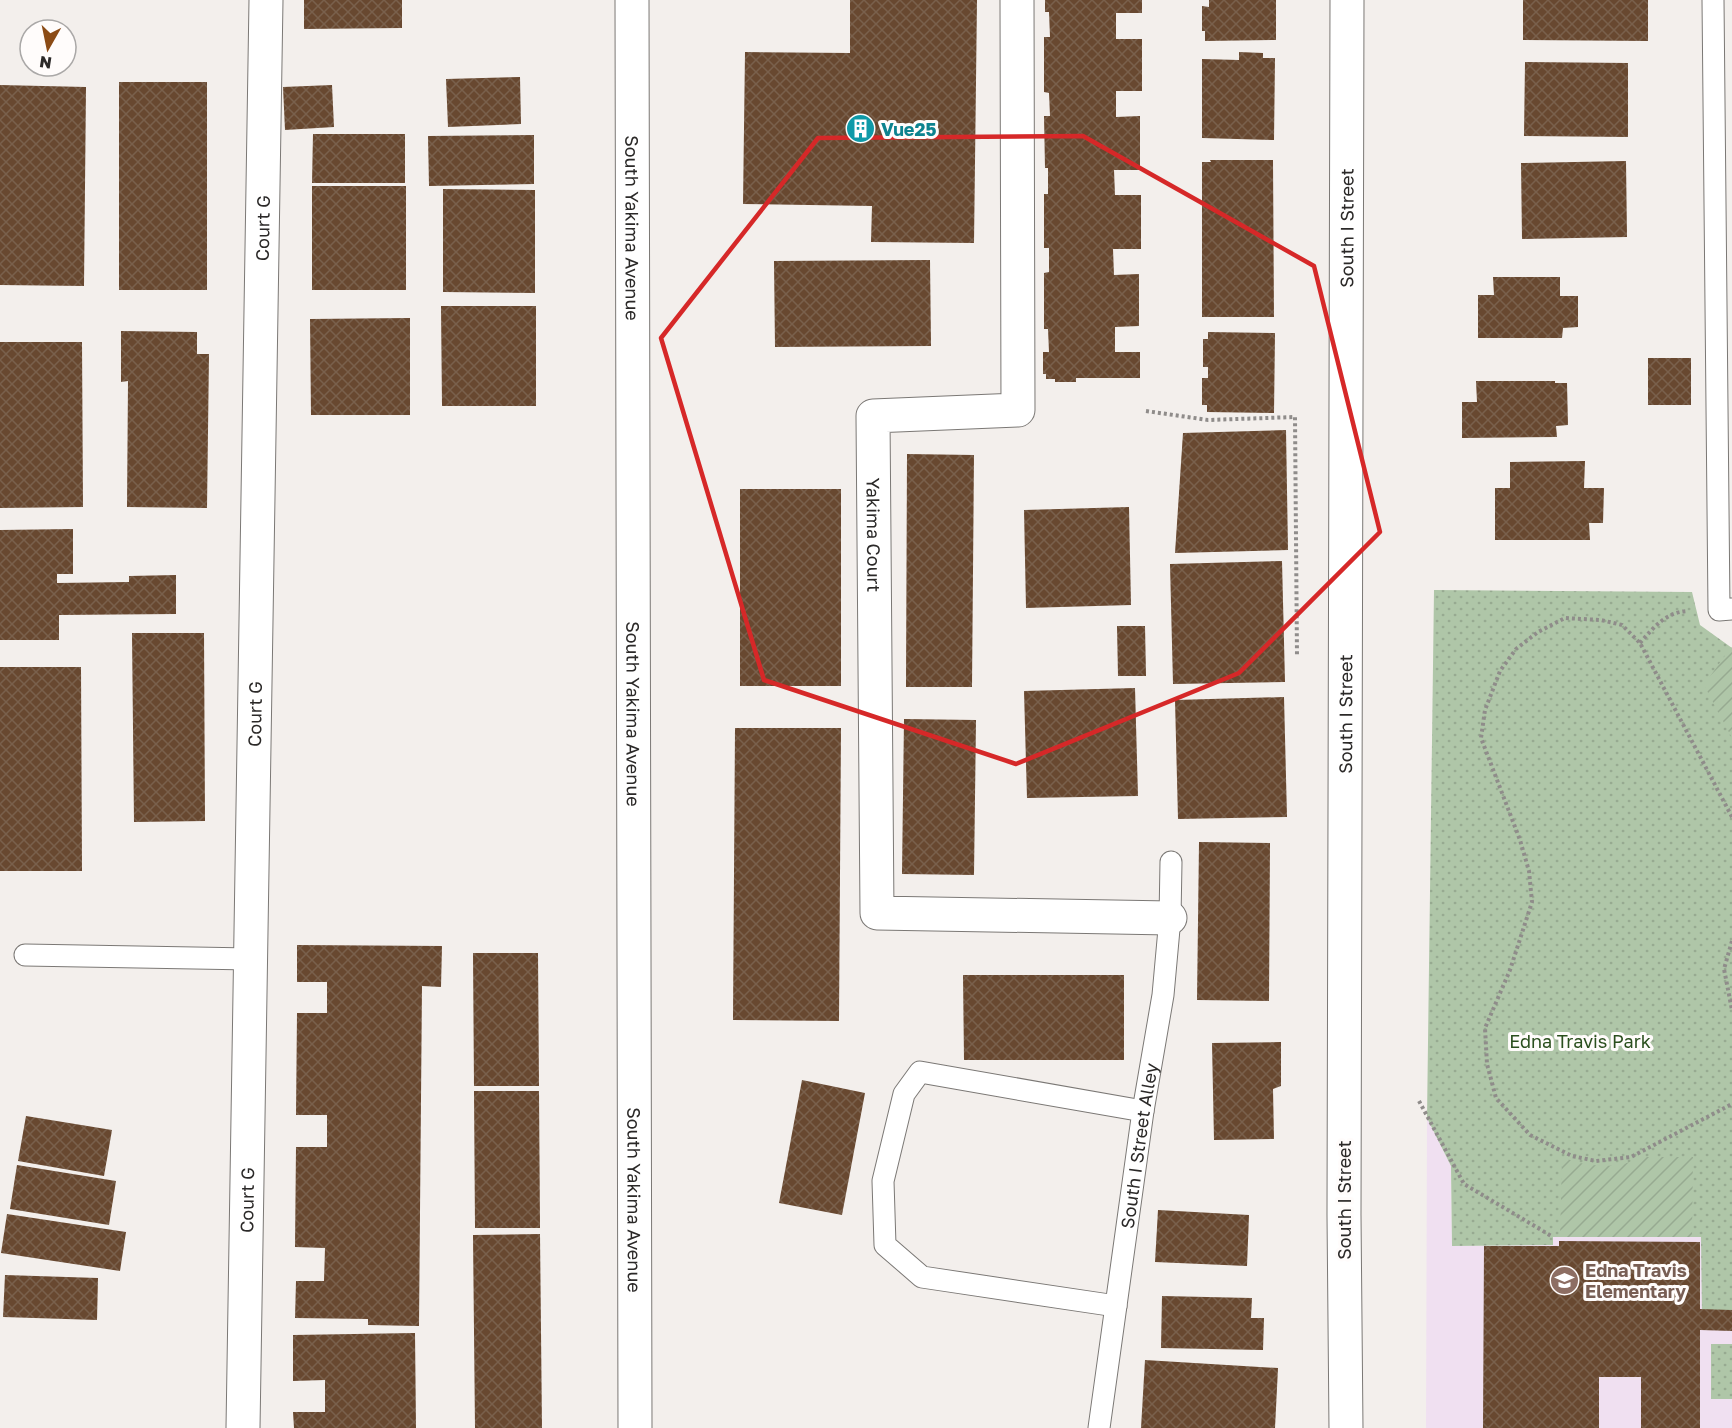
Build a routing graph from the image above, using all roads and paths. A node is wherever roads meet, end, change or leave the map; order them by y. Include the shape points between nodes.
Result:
1 (266, 0) edge
2 (632, 0) edge
3 (1017, 0) edge
4 (1347, 0) edge
5 (1713, 0) edge
6 (1146, 411) dead end
7 (1725, 609) edge
8 (1640, 643) junction
9 (1297, 656) dead end
10 (1732, 817) edge
11 (1171, 862) dead end
12 (1170, 918) junction
13 (1732, 941) edge
14 (25, 955) dead end
15 (251, 959) junction
16 (1732, 1010) edge
17 (1419, 1101) dead end
18 (1732, 1104) edge
19 (1143, 1111) junction
20 (1553, 1237) dead end
21 (1116, 1306) junction
22 (243, 1428) edge
23 (635, 1428) edge
24 (1099, 1428) edge
25 (1346, 1428) edge

1 - 15 street, Court G
2 - 23 street, South Yakima Avenue
3 - 12 street, Yakima Court via 1018,410 873,416 877,913
4 - 25 street, South I Street
5 - 7 lane
6 - 9 path via 1208,420 1295,417
7 - 8 path via 1679,611 1659,621
8 - 10 path
8 - 18 path via 1622,625 1565,618 1516,649 1500,671 1485,710 1481,738 1520,840 1532,902 1510,970 1485,1028 1487,1064 1496,1098 1530,1135 1572,1156 1596,1161 1630,1157
11 - 12 lane, South I Street Alley
12 - 19 lane, South I Street Alley via 1163,995
13 - 16 path via 1724,969
14 - 15 lane
15 - 22 street, Court G
17 - 20 path via 1464,1184
19 - 21 lane, South I Street Alley
19 - 21 lane via 920,1072 904,1094 883,1181 885,1245 922,1277
21 - 24 lane, South I Street Alley

